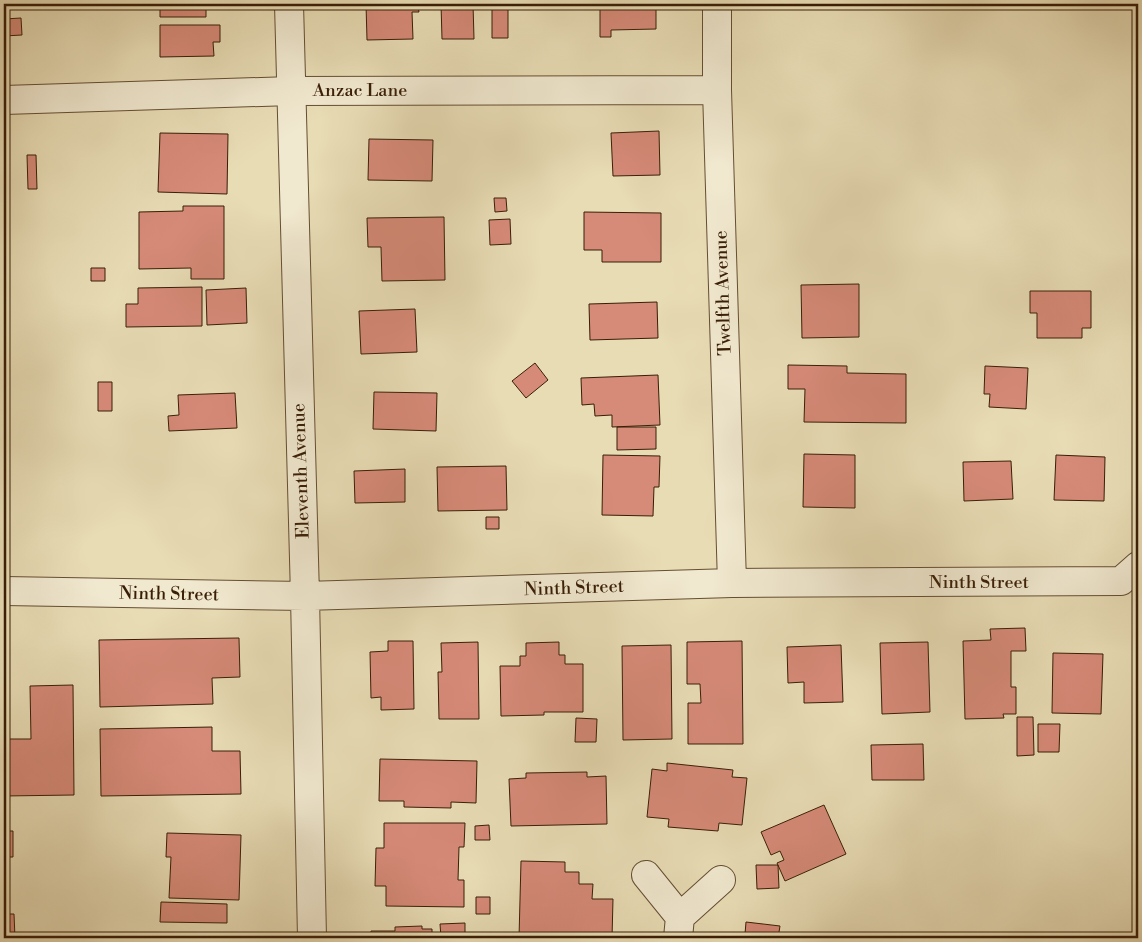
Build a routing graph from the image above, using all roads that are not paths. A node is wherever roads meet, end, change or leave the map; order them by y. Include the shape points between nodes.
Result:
1 (288, 4) edge
2 (717, 4) edge
3 (717, 90) junction
4 (291, 91) junction
5 (4, 100) edge
6 (1138, 566) edge
7 (732, 583) junction
8 (4, 591) edge
9 (305, 596) junction
10 (646, 875) dead end
11 (721, 880) dead end
12 (679, 928) edge
13 (312, 938) edge

1 - 4 street, Eleventh Avenue
2 - 3 street, Twelfth Avenue
3 - 4 street, Anzac Lane
3 - 7 street, Twelfth Avenue
4 - 5 street, Anzac Lane
4 - 9 street, Eleventh Avenue
6 - 7 street, Ninth Street via 1121,581
7 - 9 street, Ninth Street
8 - 9 street, Ninth Street
9 - 13 street, Eleventh Avenue
10 - 12 street
11 - 12 street

